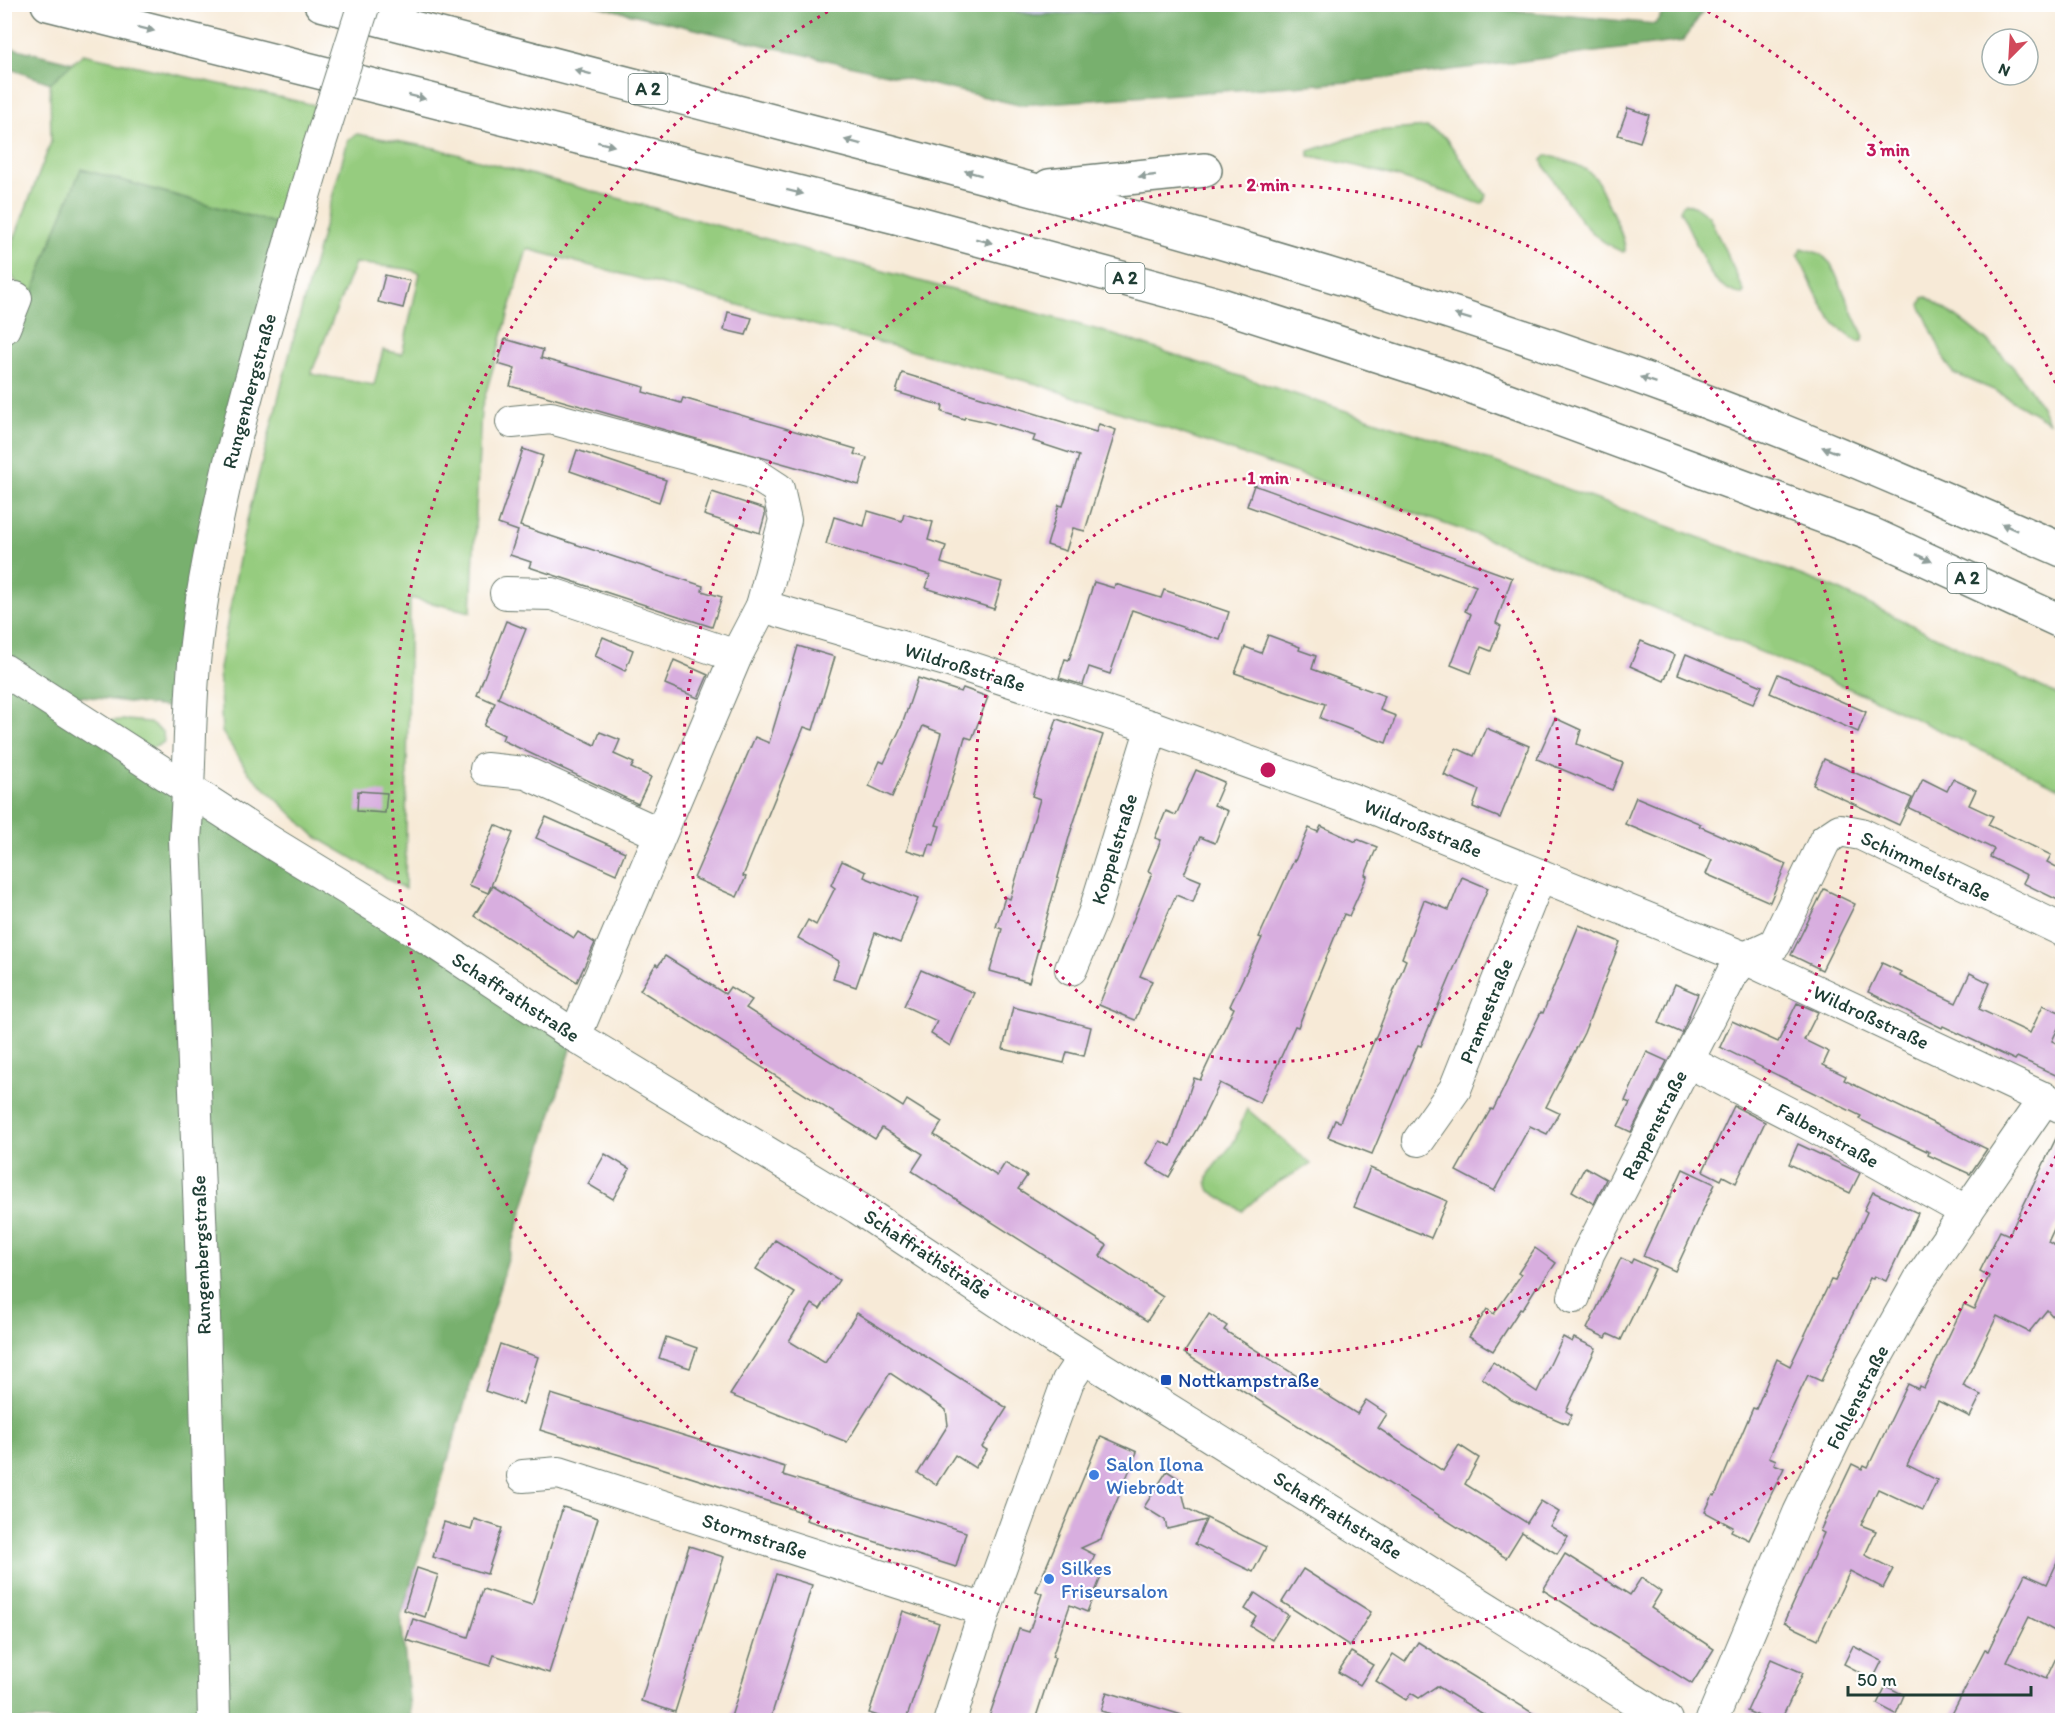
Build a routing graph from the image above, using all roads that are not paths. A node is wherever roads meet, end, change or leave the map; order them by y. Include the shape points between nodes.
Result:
1 (48, 4) edge
2 (321, 4) edge
3 (364, 4) edge
4 (1205, 170) dead end
5 (1029, 188) junction
6 (16, 298) dead end
7 (4, 328) edge
8 (512, 422) dead end
9 (2062, 550) edge
10 (506, 593) dead end
11 (762, 606) junction
12 (2062, 622) edge
13 (736, 656) junction
14 (4, 670) edge
15 (1152, 727) junction
16 (486, 769) dead end
17 (189, 789) junction
18 (660, 834) junction
19 (1540, 875) junction
20 (2062, 930) edge
21 (1745, 958) junction
22 (1071, 969) dead end
23 (575, 1036) junction
24 (1687, 1061) junction
25 (2054, 1102) edge
26 (1419, 1140) dead end
27 (1967, 1212) junction
28 (1574, 1297) dead end
29 (1084, 1357) junction
30 (523, 1476) dead end
31 (985, 1610) junction
32 (214, 1720) edge
33 (950, 1720) edge
34 (1666, 1720) edge
35 (1713, 1720) edge

1 -> 12 highway, A 2 via 900,218 1221,305 1451,379 1871,534
5 -> 2 highway, A 2
3 - 17 street, Rungenbergstraße, bridge via 274,296 240,418 214,533 197,635
4 -> 5 highway
9 -> 5 highway, A 2 via 1869,466 1673,389 1466,318
6 - 7 street
8 - 11 street via 550,418 752,472 778,489 785,520
10 - 13 street via 552,594
11 - 13 street
11 - 15 street, Wildroßstraße
13 - 18 street
14 - 17 street
15 - 19 street, Wildroßstraße via 1356,801
15 - 22 street, Koppelstraße via 1094,914
16 - 18 street via 526,773
17 - 23 street, Schaffrathstraße via 426,937
17 - 32 street, Rungenbergstraße via 185,851 204,1316
18 - 23 street
19 - 21 street, Wildroßstraße
19 - 26 street, Pramestraße via 1455,1089
20 - 21 street, Schimmelstraße via 1861,834 1840,830 1825,840 1775,944
21 - 24 street, Rappenstraße via 1732,974
21 - 25 street, Wildroßstraße
23 - 29 street, Schaffrathstraße via 858,1208
24 - 27 street, Falbenstraße
24 - 28 street, Rappenstraße via 1588,1254
25 - 27 street, Fohlenstraße
27 - 35 street, Fohlenstraße via 1920,1279 1864,1378 1798,1513
29 - 31 street via 1068,1382
29 - 34 street, Schaffrathstraße
30 - 31 street, Stormstraße via 559,1473
31 - 33 street

